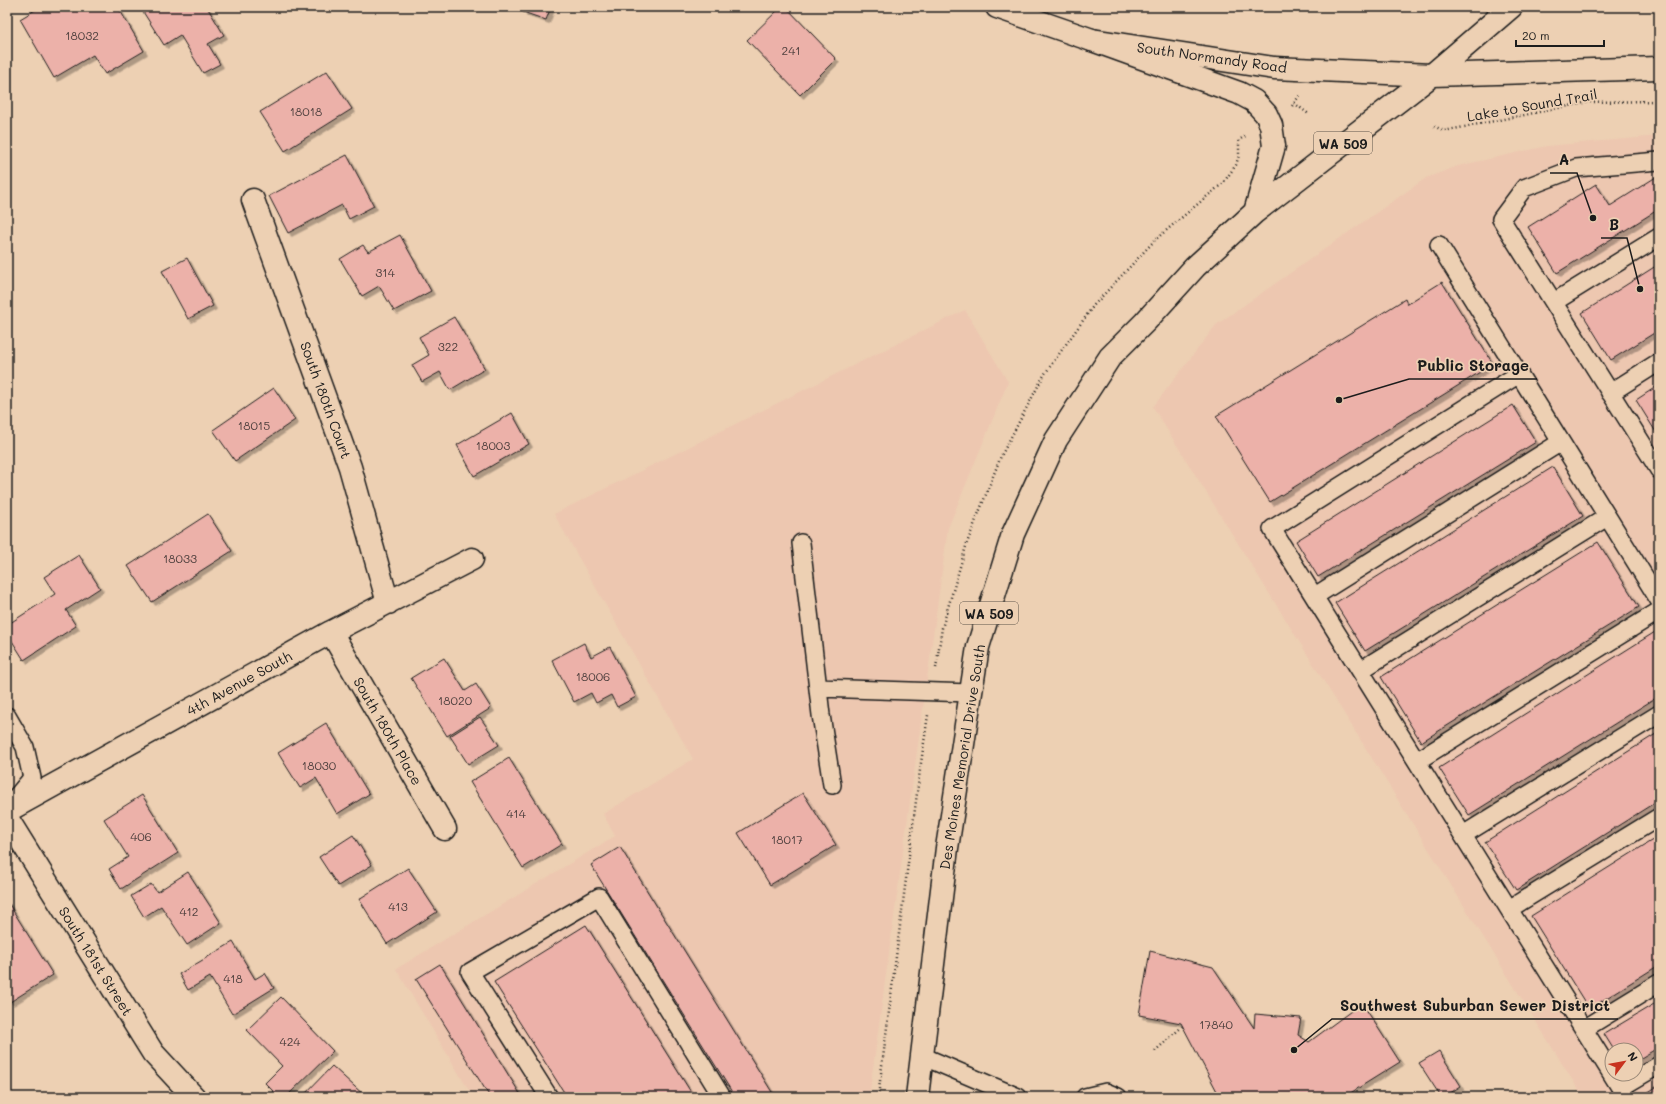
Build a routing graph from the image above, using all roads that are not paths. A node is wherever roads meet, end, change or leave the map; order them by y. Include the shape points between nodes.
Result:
1 (997, 7) edge
2 (1511, 7) edge
3 (1092, 40) junction
4 (1659, 68) edge
5 (1432, 75) junction
6 (1659, 161) edge
7 (253, 200) dead end
8 (1255, 212) junction
9 (1659, 237) edge
10 (1439, 245) dead end
11 (1554, 302) junction
12 (1659, 362) edge
13 (1519, 374) junction
14 (1610, 393) junction
15 (1561, 442) junction
16 (1659, 470) edge
17 (1607, 517) junction
18 (801, 543) dead end
19 (472, 559) dead end
20 (1315, 596) junction
21 (1659, 600) edge
22 (388, 603) junction
23 (1659, 611) edge
24 (331, 632) junction
25 (1361, 670) junction
26 (818, 688) junction
27 (971, 693) junction
28 (1659, 714) edge
29 (7, 716) edge
30 (1417, 761) junction
31 (832, 785) dead end
32 (7, 809) edge
33 (1659, 817) edge
34 (7, 818) edge
35 (445, 829) dead end
36 (1463, 835) junction
37 (1509, 909) junction
38 (1659, 983) edge
39 (1584, 1029) junction
40 (922, 1056) junction
41 (1659, 1065) edge
42 (1623, 1093) edge
43 (194, 1097) edge
44 (549, 1097) edge
45 (722, 1097) edge
46 (917, 1097) edge
47 (1018, 1097) edge
48 (1085, 1097) edge
49 (1118, 1097) edge

1 - 3 street, South Normandy Road
2 - 5 street, WA 509
3 - 5 street, South Normandy Road via 1274,68
3 - 8 street via 1239,93 1254,102 1266,114 1271,125 1274,146
4 - 5 street
5 - 8 street, Des Moines Memorial Drive South / WA 509
6 - 11 lane via 1576,168 1524,188 1515,200 1501,219
7 - 22 street, South 180th Court via 350,467
8 - 27 street, Des Moines Memorial Drive South / WA 509 via 1195,267 1110,357 1056,440 1013,534 978,647
9 - 11 lane
10 - 13 lane
11 - 14 lane
12 - 14 lane
13 - 15 lane
13 - 20 lane via 1272,529
14 - 16 lane
15 - 17 lane
15 - 20 lane
17 - 21 lane
17 - 25 lane
18 - 26 lane
19 - 22 street, 4th Avenue South
20 - 25 lane
22 - 24 street, 4th Avenue South
23 - 30 lane
24 - 32 street, 4th Avenue South
24 - 35 street, South 180th Place
25 - 30 lane
26 - 27 lane
26 - 31 lane
27 - 40 street, Des Moines Memorial Drive South / WA 509 via 947,848
28 - 36 lane
29 - 32 lane via 25,746 32,778
30 - 36 lane
33 - 37 lane
34 - 43 street, South 181st Street via 153,1053
36 - 37 lane
37 - 39 lane
38 - 39 lane
39 - 42 lane
40 - 46 street, Des Moines Memorial Drive South / WA 509
40 - 47 lane
41 - 42 lane
44 - 45 lane via 470,972 599,897
48 - 49 lane via 1106,1092

